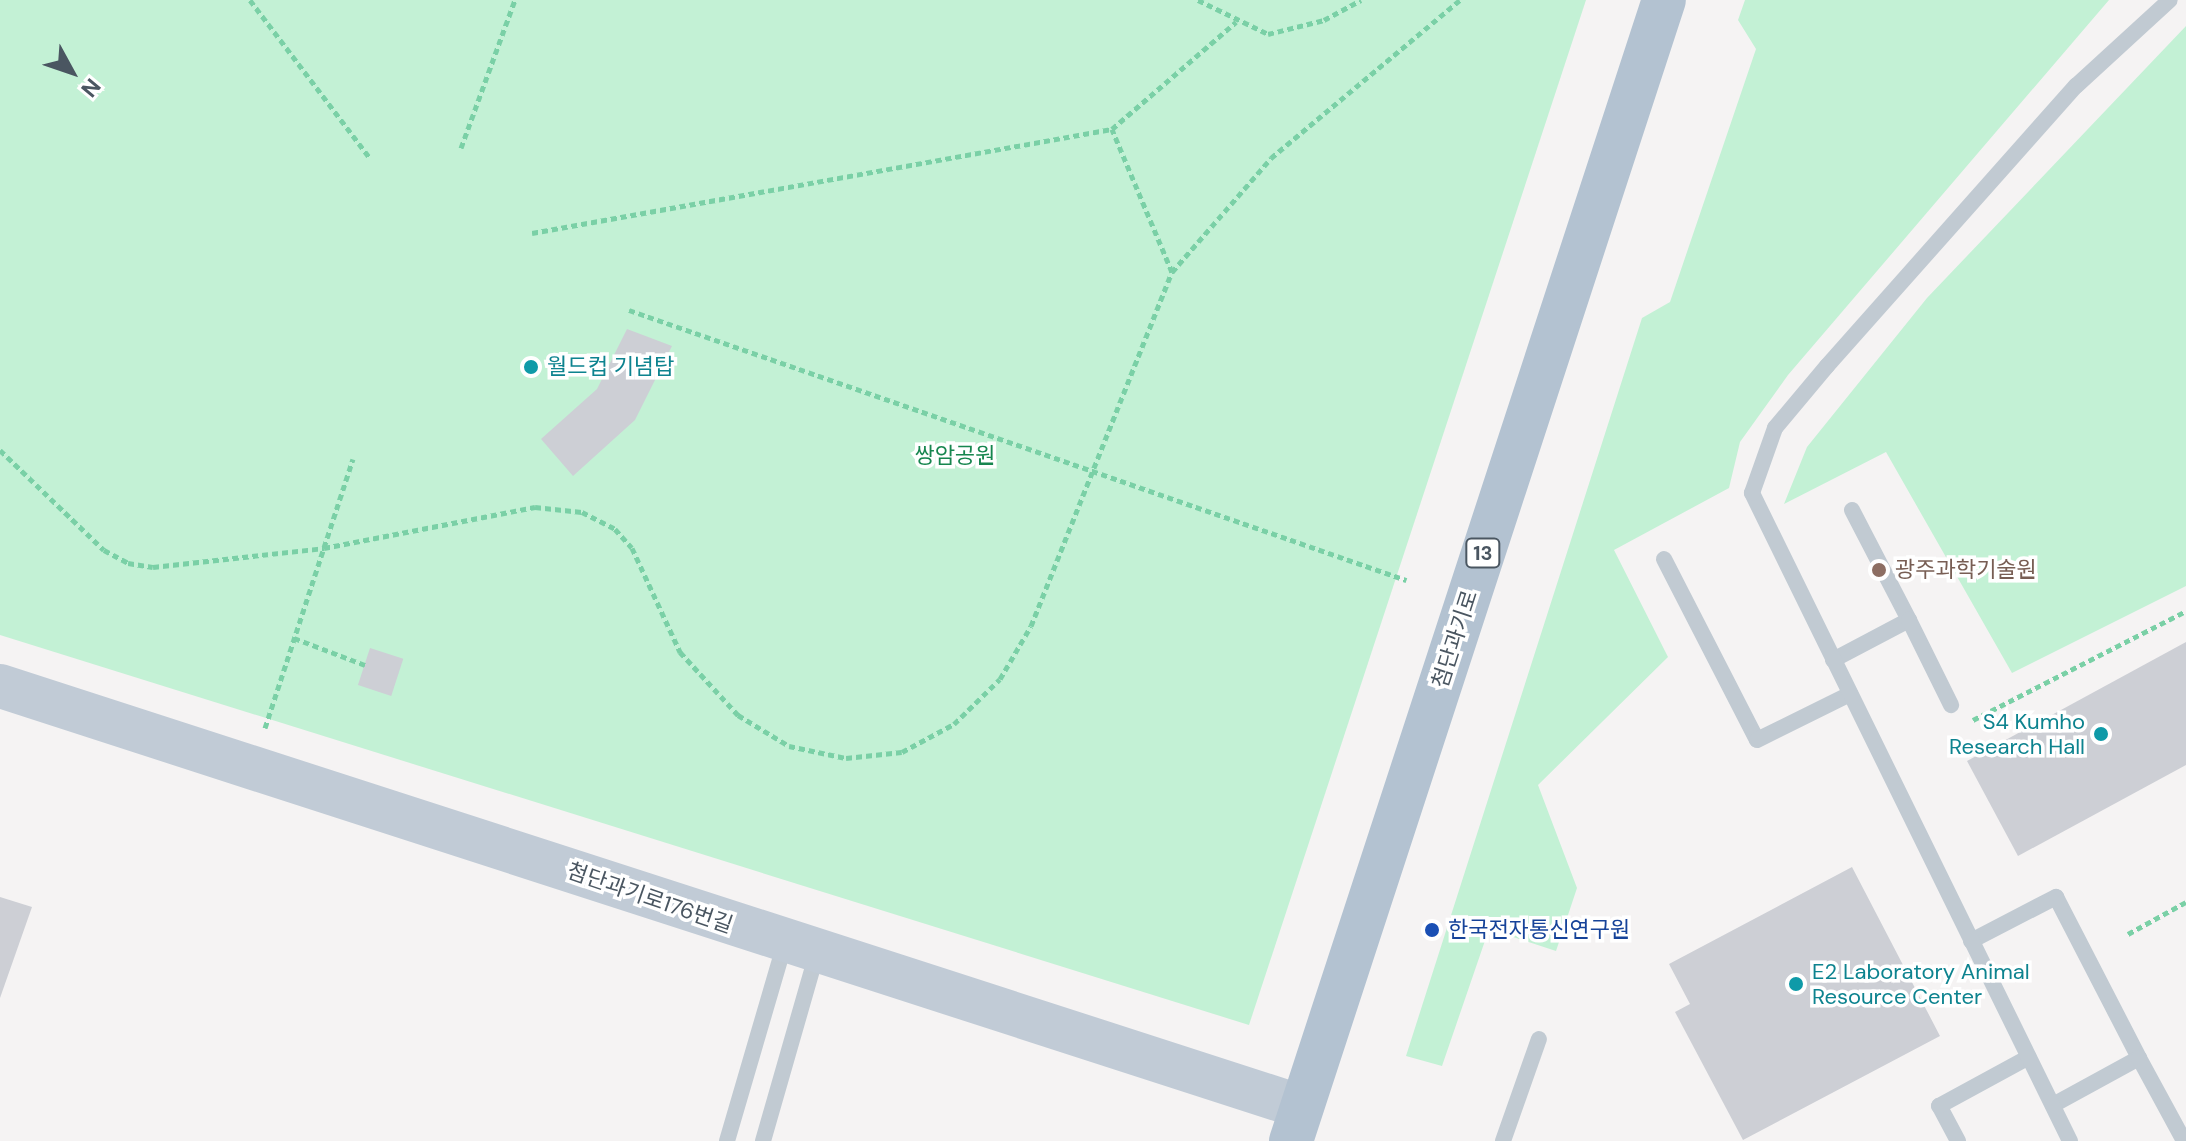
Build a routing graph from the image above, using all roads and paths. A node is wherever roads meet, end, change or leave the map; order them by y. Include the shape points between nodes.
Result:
1 (250, 0) edge
2 (515, 0) edge
3 (1198, 0) edge
4 (1361, 0) edge
5 (1460, 0) edge
6 (1664, 0) edge
7 (2170, 0) edge
8 (1236, 22) junction
9 (1112, 129) junction
10 (461, 148) dead end
11 (369, 157) dead end
12 (532, 233) dead end
13 (1172, 272) junction
14 (629, 310) dead end
15 (0, 450) edge
16 (353, 459) dead end
17 (1093, 472) junction
18 (1852, 510) dead end
19 (324, 548) junction
20 (1664, 559) dead end
21 (1406, 580) dead end
22 (2186, 611) edge
23 (1909, 620) junction
24 (294, 638) junction
25 (1833, 660) junction
26 (365, 665) dead end
27 (0, 686) edge
28 (1850, 694) junction
29 (1951, 705) joint
30 (265, 728) dead end
31 (2186, 902) edge
32 (2128, 934) dead end
33 (1971, 941) junction
34 (801, 948) junction
35 (1539, 1039) dead end
36 (2029, 1057) junction
37 (2139, 1058) junction
38 (2053, 1105) junction
39 (1297, 1132) edge
40 (2183, 1132) edge
41 (727, 1141) edge
42 (763, 1141) edge
43 (1503, 1141) edge
44 (1958, 1141) edge
45 (2070, 1141) edge

1 - 11 path
2 - 10 path
3 - 8 path
4 - 8 path via 1287,31 1268,34
5 - 13 path via 1271,158
6 - 39 main road, 첨단과기로 / 13
7 - 25 lane via 2076,86 1775,428 1752,493
8 - 9 path
9 - 12 path
9 - 13 path
13 - 17 path
14 - 17 path
15 - 19 path via 91,539 128,563 174,566
16 - 19 path
17 - 19 path via 1031,626 1000,679 954,724 902,752 860,757 789,746 715,696 680,652 632,548 615,529 582,512 535,507
17 - 21 path
18 - 23 lane
19 - 24 path
20 - 28 lane via 1757,740
22 - 29 path via 1962,726
23 - 25 lane
23 - 29 lane
24 - 26 path
24 - 30 path
25 - 28 lane
27 - 34 street, 첨단과기로176번길
28 - 33 lane
31 - 32 path
33 - 36 lane
33 - 37 lane via 2056,897
34 - 39 street, 첨단과기로176번길
34 - 41 lane
34 - 42 lane
35 - 43 lane
36 - 38 lane
36 - 44 lane via 1939,1106
37 - 38 lane
37 - 40 lane
38 - 45 lane

